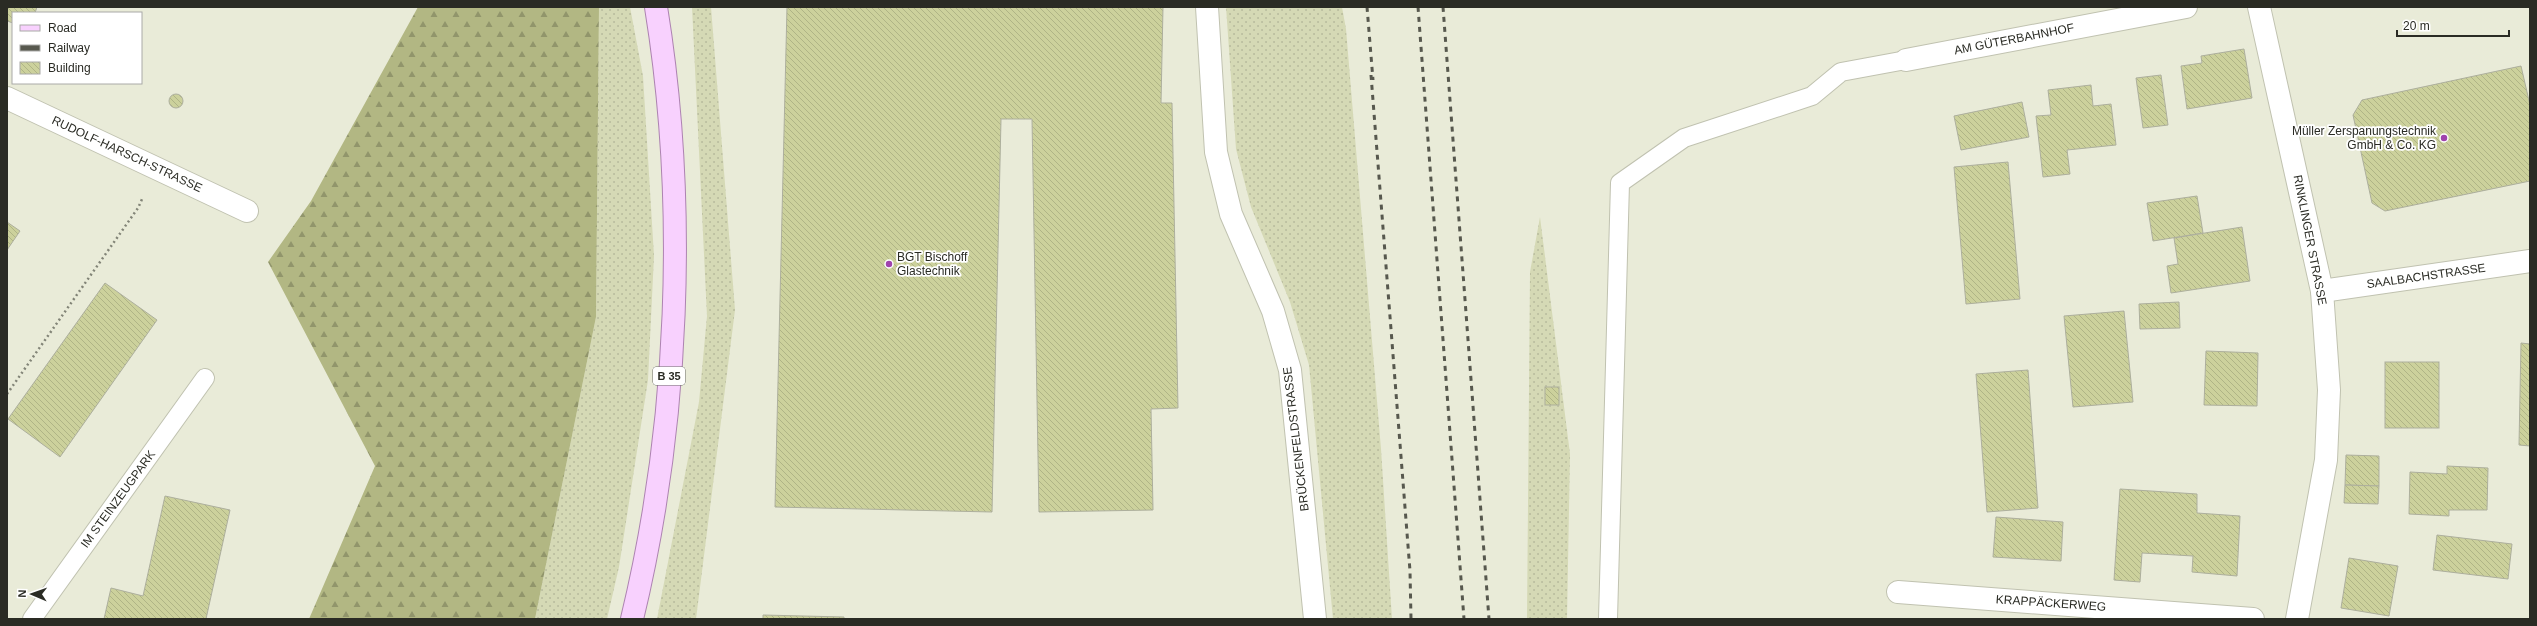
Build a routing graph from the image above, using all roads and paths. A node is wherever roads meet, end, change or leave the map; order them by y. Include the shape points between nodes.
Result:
1 (656, 7) edge
2 (1207, 7) edge
3 (2186, 7) edge
4 (2259, 7) edge
5 (2134, 11) edge
6 (1906, 60) joint
7 (7, 98) edge
8 (156, 168) junction
9 (247, 211) dead end
10 (2530, 261) edge
11 (2322, 291) junction
12 (205, 378) dead end
13 (7, 394) edge
14 (1898, 592) dead end
15 (32, 619) edge
16 (632, 619) edge
17 (1315, 619) edge
18 (1608, 619) edge
19 (2253, 619) edge
20 (2297, 619) edge

1 - 16 main road, B 35 via 672,162 674,315 664,446 640,588
2 - 17 street, BRÜCKENFELDSTRASSE via 1216,152 1231,214 1272,311 1290,370
3 - 5 street, AM GÜTERBAHNHOF
4 - 11 street, RINKLINGER STRASSE
5 - 6 street, AM GÜTERBAHNHOF
6 - 18 lane, AM GÜTERBAHNHOF via 1841,72 1812,96 1684,138 1620,183
7 - 8 street, RUDOLF-HARSCH-STRASSE
8 - 9 street, RUDOLF-HARSCH-STRASSE
8 - 13 path via 138,208
10 - 11 street, SAALBACHSTRASSE
11 - 20 street, RINKLINGER STRASSE via 2329,390 2326,460
12 - 15 lane, IM STEINZEUGPARK
14 - 19 street, KRAPPÄCKERWEG

